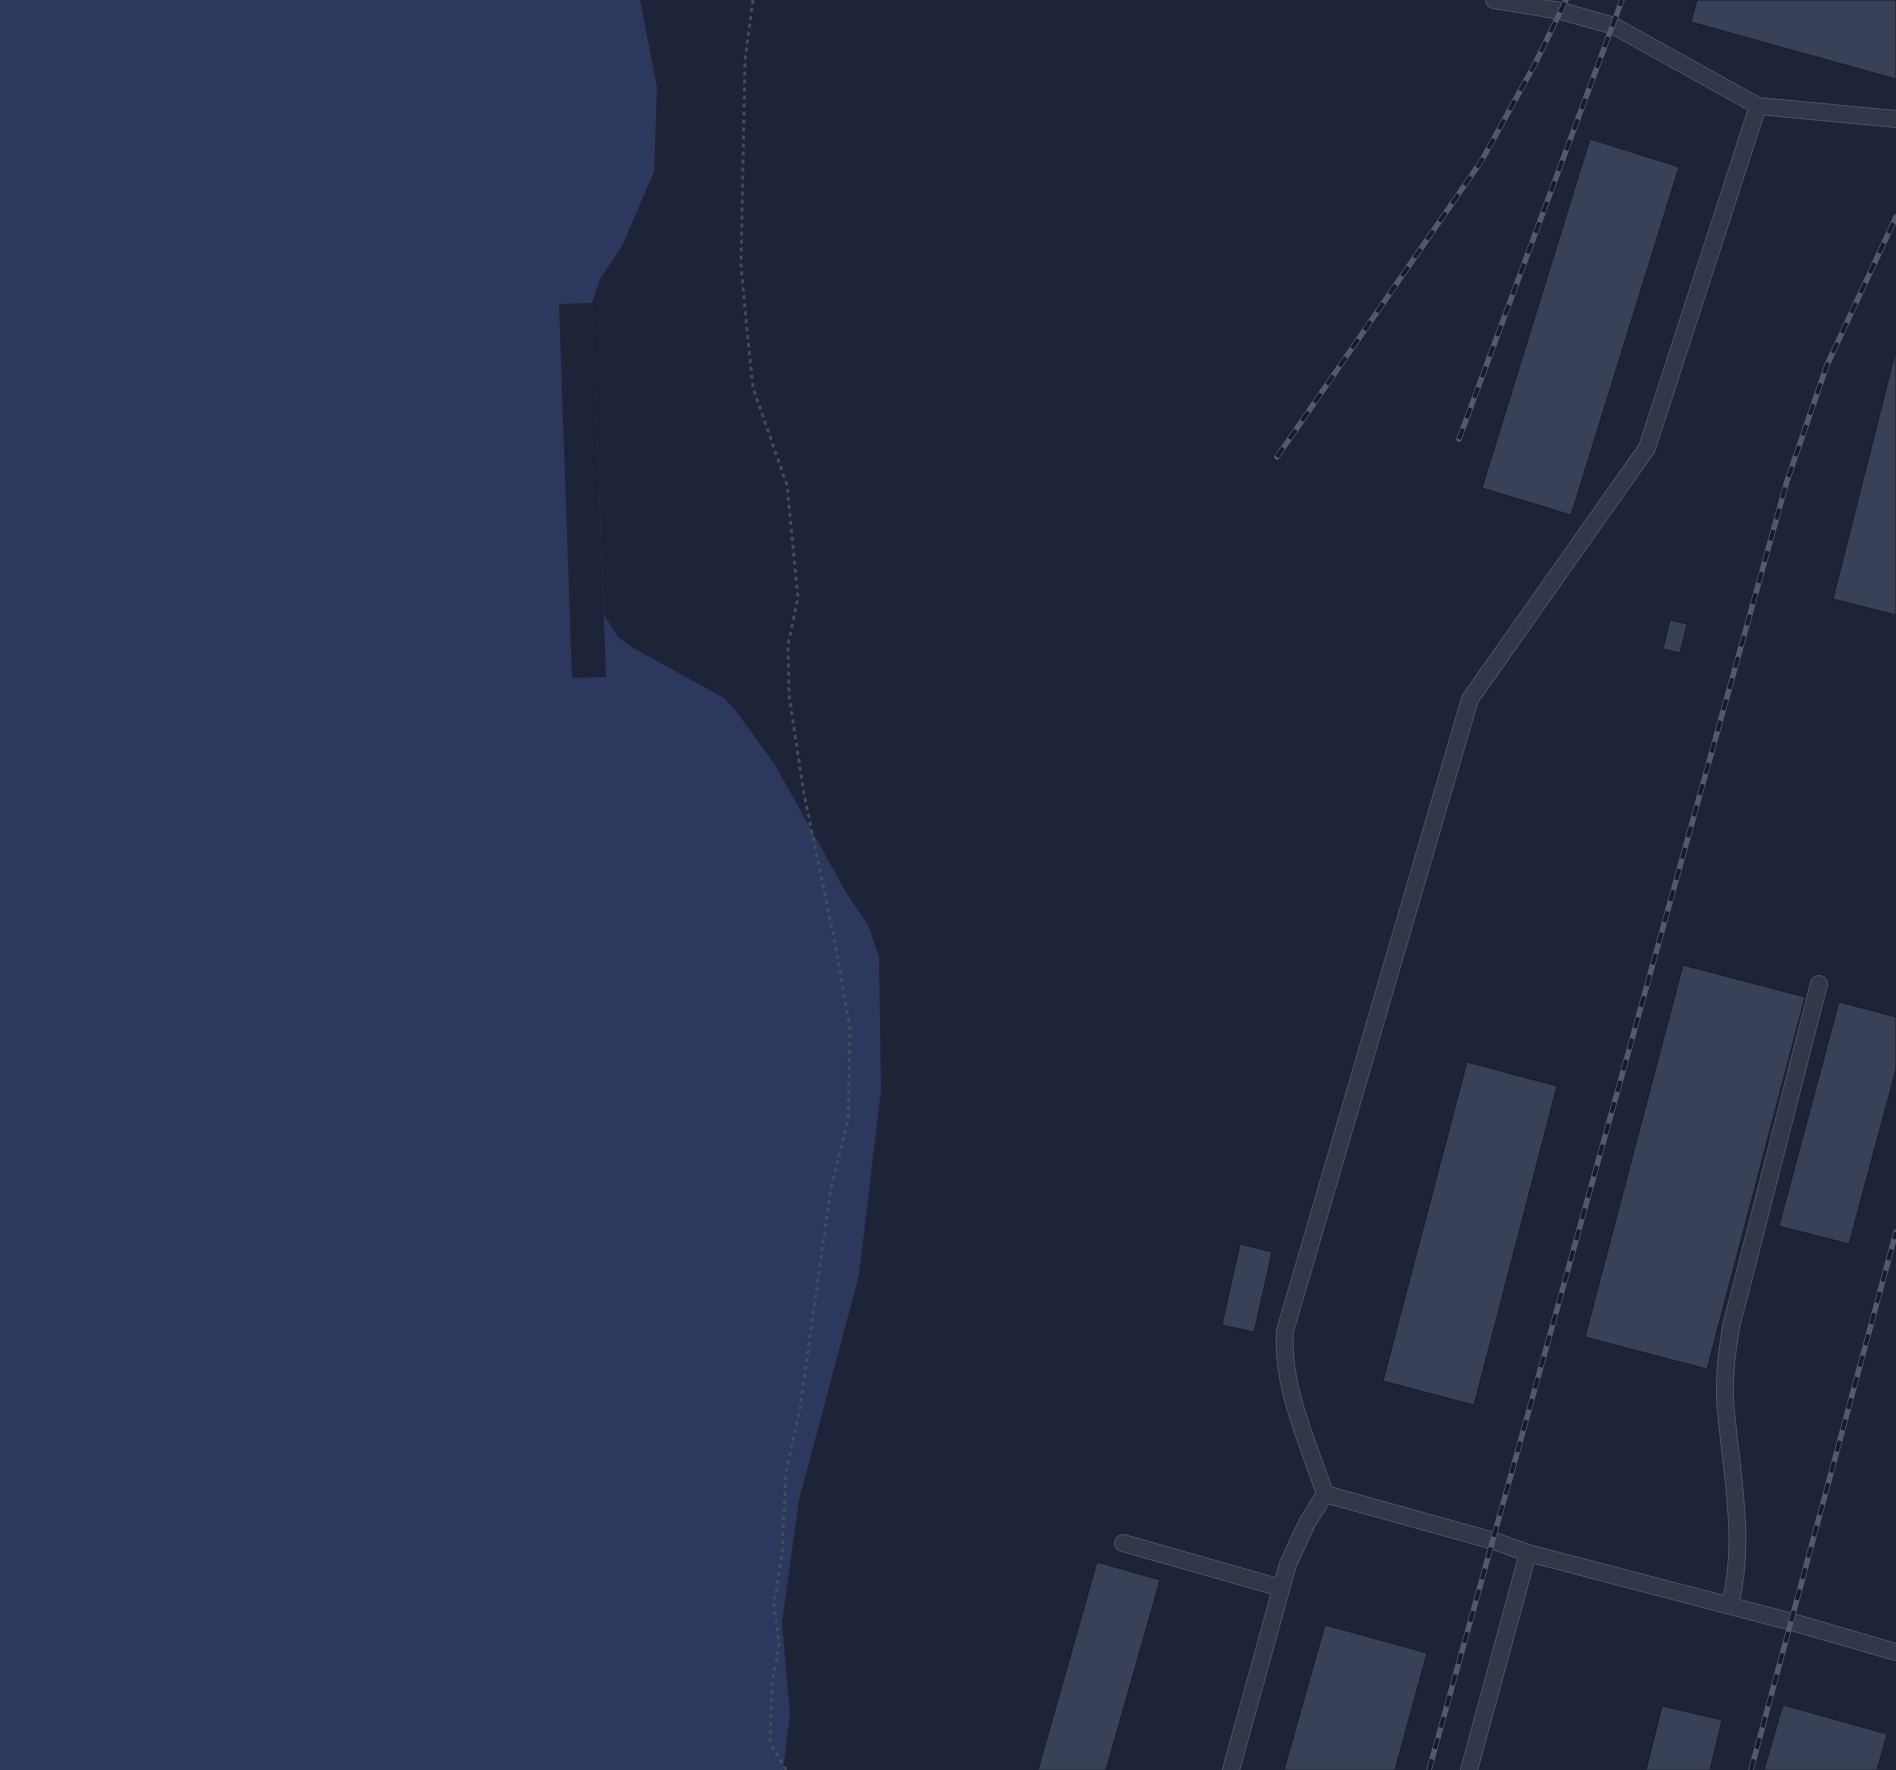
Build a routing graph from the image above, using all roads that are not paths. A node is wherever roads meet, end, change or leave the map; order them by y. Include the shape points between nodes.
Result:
1 (1494, 0) edge
2 (1758, 106) junction
3 (1896, 119) edge
4 (1819, 984) dead end
5 (1326, 1494) junction
6 (1123, 1543) dead end
7 (1528, 1553) junction
8 (1282, 1588) junction
9 (1730, 1605) junction
10 (1896, 1652) edge
11 (1231, 1770) edge
12 (1469, 1770) edge

1 - 2 lane via 1561,11 1614,26
2 - 3 lane
2 - 5 lane via 1647,448 1470,699 1285,1331 1286,1376
4 - 9 lane via 1731,1327 1726,1361 1725,1397 1738,1540 1738,1564
5 - 7 lane
5 - 8 lane via 1307,1523 1288,1564
6 - 8 lane
7 - 9 lane
7 - 12 lane
8 - 11 lane
9 - 10 lane

